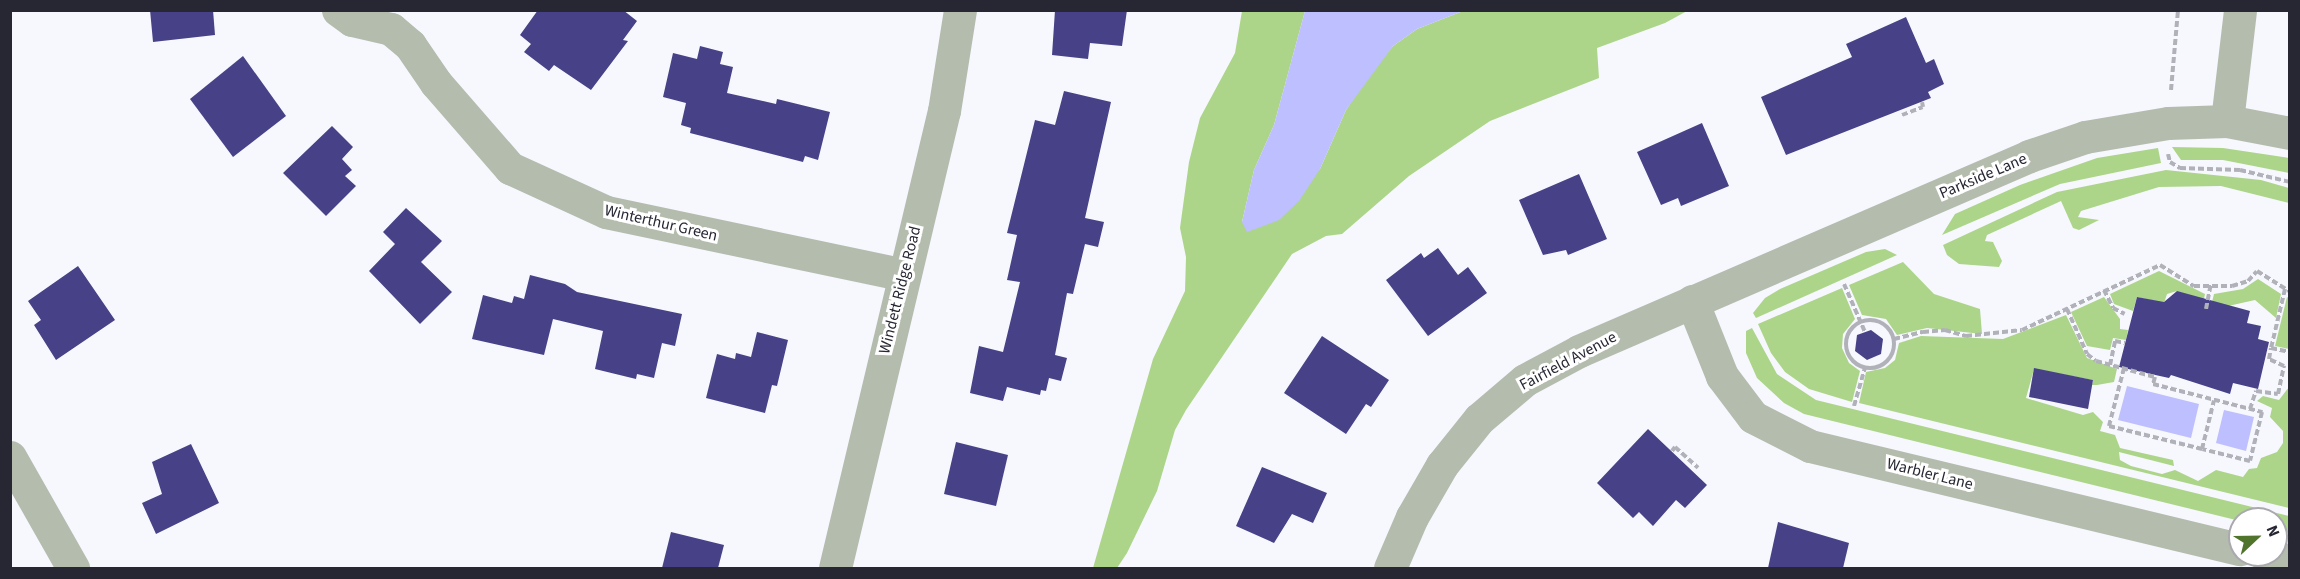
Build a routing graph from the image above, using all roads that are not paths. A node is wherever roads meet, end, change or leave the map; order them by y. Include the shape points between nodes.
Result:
1 (338, 10) edge
2 (411, 10) edge
3 (960, 10) edge
4 (2240, 10) edge
5 (410, 45) junction
6 (2227, 120) junction
7 (2289, 133) edge
8 (904, 275) junction
9 (1692, 301) junction
10 (10, 457) edge
11 (2228, 546) edge
12 (73, 568) edge
13 (834, 568) edge
14 (1390, 568) edge

1 - 5 street, Winterthur Green via 352,20 390,29
2 - 5 street
3 - 8 street, Windett Ridge Road via 944,111
4 - 6 street
5 - 8 street, Winterthur Green via 436,83 510,168 606,212
6 - 7 street, Parkside Lane
6 - 9 street, Parkside Lane via 2157,124 2085,137 2029,156
8 - 13 street, Windett Ridge Road
9 - 11 street, Warbler Lane via 1722,376 1753,417 1810,446
9 - 14 street, Fairfield Avenue via 1579,351 1525,380 1479,419 1442,465 1412,517
10 - 12 street

